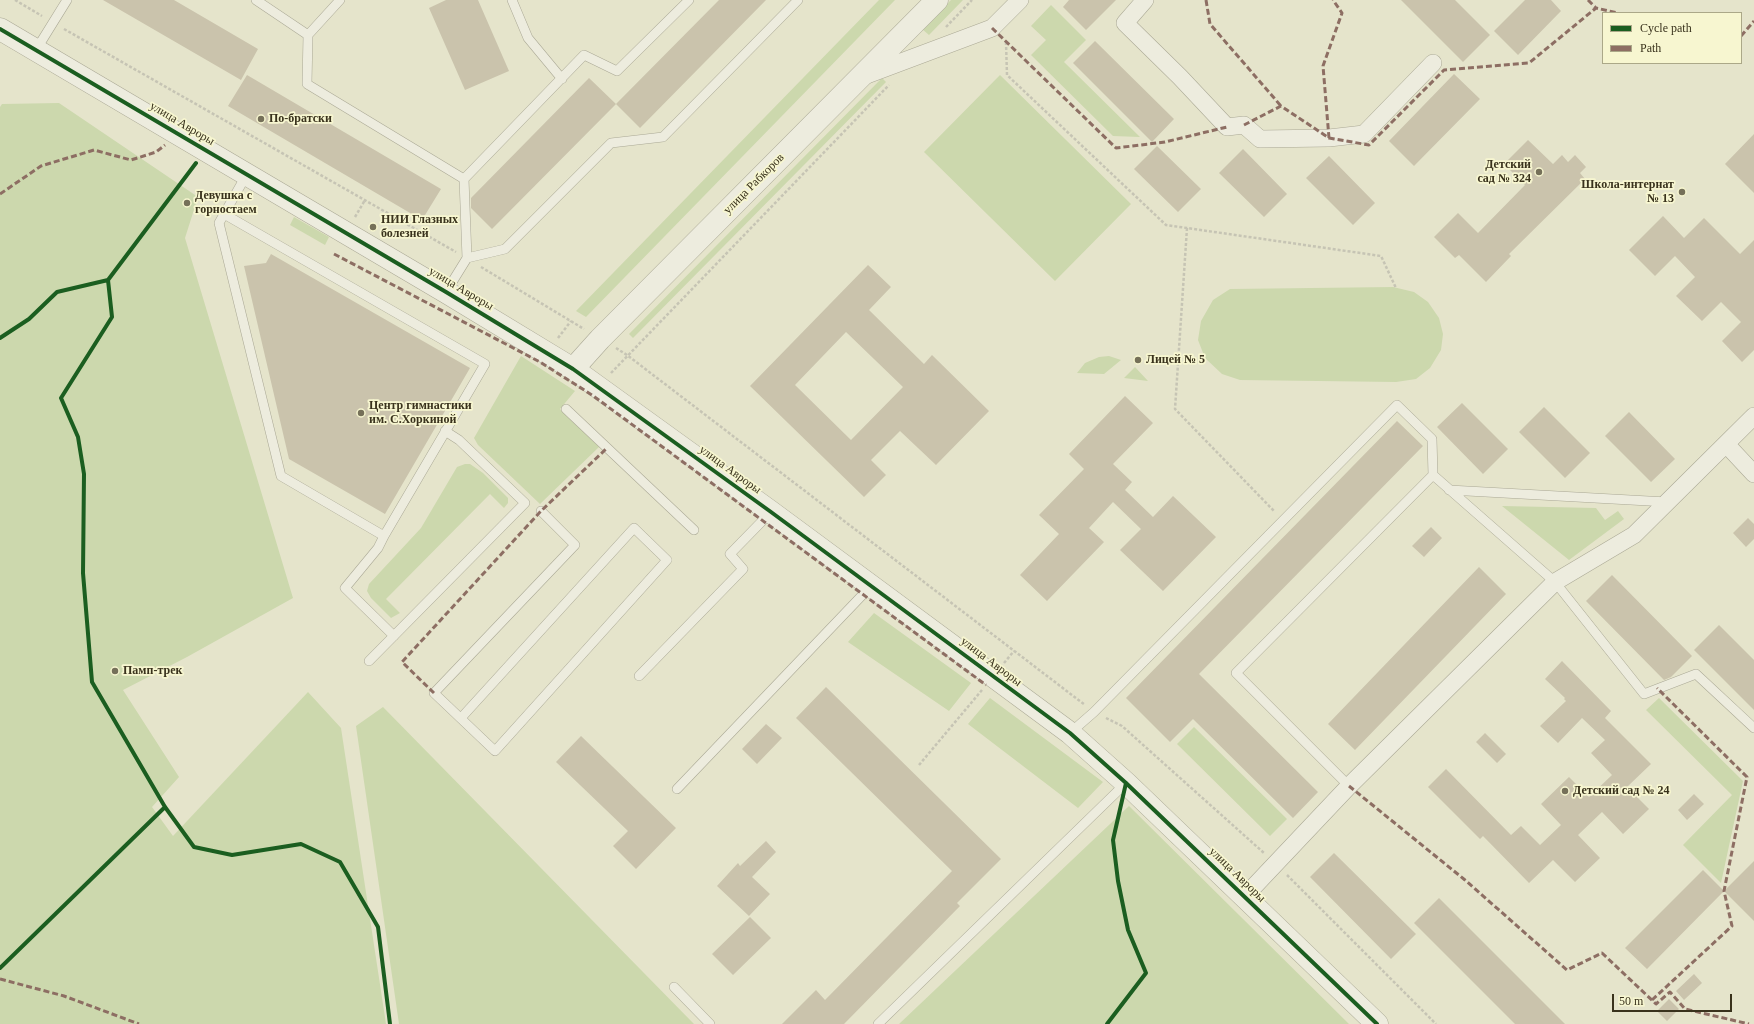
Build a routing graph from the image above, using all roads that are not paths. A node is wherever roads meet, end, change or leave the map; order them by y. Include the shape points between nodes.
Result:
1 (67, 0) edge
2 (256, 0) edge
3 (340, 0) edge
4 (512, 0) edge
5 (689, 0) edge
6 (798, 0) edge
7 (937, 0) edge
8 (1020, 0) edge
9 (1145, 0) edge
10 (0, 29) edge
11 (308, 35) junction
12 (36, 50) junction
13 (1433, 63) dead end
14 (860, 77) junction
15 (562, 79) junction
16 (247, 174) junction
17 (464, 179) junction
18 (224, 214) junction
19 (466, 258) junction
20 (446, 292) junction
21 (573, 369) junction
22 (566, 409) dead end
23 (1754, 416) edge
24 (445, 431) junction
25 (1726, 444) junction
26 (1754, 474) edge
27 (1433, 476) junction
28 (1449, 490) junction
29 (1667, 502) junction
30 (541, 511) dead end
31 (771, 512) junction
32 (694, 530) dead end
33 (384, 536) junction
34 (1555, 582) junction
35 (871, 586) junction
36 (394, 636) junction
37 (369, 661) dead end
38 (639, 676) dead end
39 (461, 718) junction
40 (1754, 728) edge
41 (1070, 734) junction
42 (1126, 783) junction
43 (1349, 786) junction
44 (677, 789) dead end
45 (1245, 896) junction
46 (674, 987) dead end
47 (710, 1024) edge
48 (878, 1024) edge
49 (1377, 1024) edge

1 - 12 lane
2 - 11 lane
3 - 11 lane
4 - 15 lane via 528,38
5 - 15 lane via 617,71 584,56
6 - 19 lane via 663,137 612,144 505,249
7 - 14 street, улица Рабкоров
8 - 14 street via 992,28
9 - 13 street via 1125,23 1227,127 1244,125 1260,139 1329,138 1364,134
10 - 12 street, улица Авроры
11 - 17 lane via 307,84
12 - 16 street, улица Авроры
14 - 21 street, улица Рабкоров
15 - 17 lane
16 - 18 lane
16 - 20 street, улица Авроры
17 - 19 lane
18 - 24 lane via 485,364
18 - 33 lane via 219,223 280,476
19 - 20 lane
20 - 21 street, улица Авроры
21 - 31 street, улица Авроры
22 - 32 lane
23 - 25 street
24 - 33 lane
24 - 36 lane via 459,440 525,503
25 - 26 street
25 - 29 street
27 - 28 lane
27 - 41 lane via 1432,439 1397,405
27 - 43 lane via 1236,673
28 - 29 lane
28 - 34 lane
29 - 34 street via 1634,535
30 - 39 lane via 575,545 434,692
31 - 35 street, улица Авроры
31 - 38 lane via 730,554 743,568
33 - 36 lane via 378,548 345,588
34 - 40 lane via 1644,694 1696,674
34 - 43 street
35 - 41 street, улица Авроры
35 - 44 lane
36 - 37 lane
39 - 39 lane via 634,528 667,560 494,751
41 - 42 street, улица Авроры
42 - 45 street, улица Авроры
42 - 48 lane
43 - 45 street
45 - 49 street, улица Авроры
46 - 47 lane

